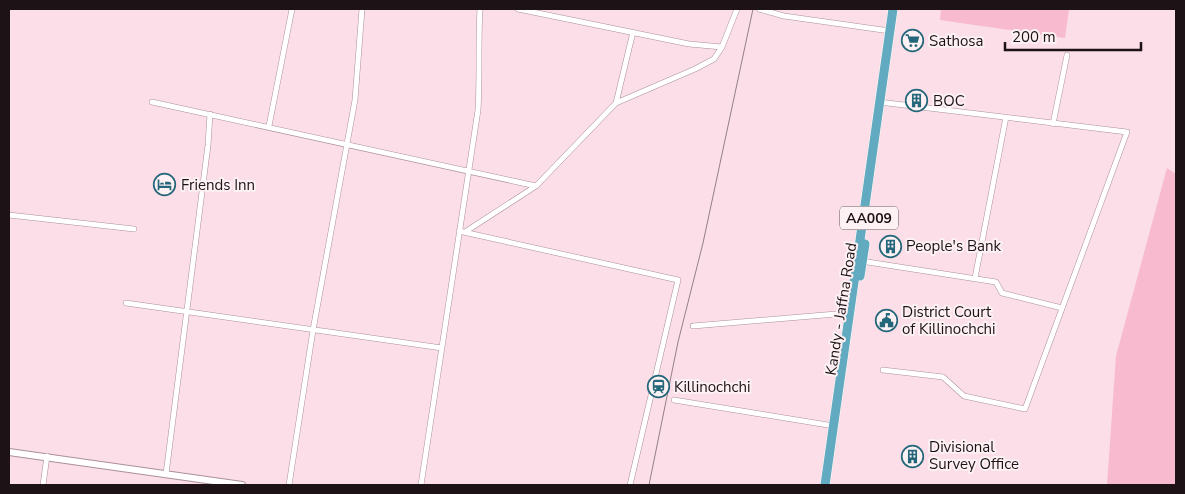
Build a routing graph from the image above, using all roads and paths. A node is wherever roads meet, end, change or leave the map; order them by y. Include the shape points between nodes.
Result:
1 (292, 9) edge
2 (362, 9) edge
3 (480, 9) edge
4 (518, 9) edge
5 (737, 9) edge
6 (760, 9) edge
7 (894, 9) edge
8 (899, 9) edge
9 (890, 31) junction
10 (633, 32) junction
11 (722, 47) junction
12 (1067, 55) dead end
13 (152, 102) dead end
14 (616, 103) junction
15 (882, 103) junction
16 (210, 114) junction
17 (1006, 117) junction
18 (1053, 124) junction
19 (269, 126) junction
20 (347, 143) junction
21 (468, 172) junction
22 (536, 186) junction
23 (9, 214) edge
24 (134, 229) dead end
25 (462, 231) junction
26 (859, 261) junction
27 (975, 278) junction
28 (126, 303) dead end
29 (1062, 308) junction
30 (187, 312) junction
31 (848, 313) junction
32 (694, 326) dead end
33 (313, 330) junction
34 (442, 348) junction
35 (883, 370) dead end
36 (674, 400) dead end
37 (835, 429) junction
38 (9, 452) edge
39 (47, 456) junction
40 (166, 474) junction
41 (44, 485) edge
42 (242, 485) edge
43 (289, 485) edge
44 (421, 485) edge
45 (630, 485) edge
46 (825, 485) edge

1 - 19 street
2 - 20 street via 355,100
3 - 21 street via 478,110
4 - 10 street
5 - 11 street
6 - 9 street via 784,16
7 - 9 highway, Kandy - Jaffna Road / AA009
8 - 15 highway, Kandy - Jaffna Road / AA009
9 - 15 highway, Kandy - Jaffna Road / AA009
10 - 11 street via 689,44
10 - 14 street
11 - 14 street via 714,59 696,69
12 - 18 street
13 - 16 street
14 - 22 street
15 - 17 street
15 - 26 highway, Kandy - Jaffna Road / AA009
16 - 19 street
16 - 30 street
17 - 18 street
17 - 27 street
18 - 29 street via 1127,132
19 - 20 street
20 - 21 street
20 - 33 street
21 - 22 street
21 - 25 street
22 - 25 street
23 - 24 street
25 - 34 street
25 - 45 street via 678,280
26 - 27 street
26 - 31 highway, Kandy - Jaffna Road / AA009
26 - 37 highway, Kandy - Jaffna Road / AA009
27 - 29 street via 996,282 1002,293
28 - 30 street
29 - 35 street via 1025,409 964,396 943,377
30 - 33 street
30 - 40 street
31 - 32 street
31 - 37 highway, Kandy - Jaffna Road / AA009
33 - 34 street
33 - 43 street
34 - 44 street
36 - 37 street
37 - 46 highway, Kandy - Jaffna Road / AA009
38 - 39 street
39 - 40 street
39 - 41 street
40 - 42 street

